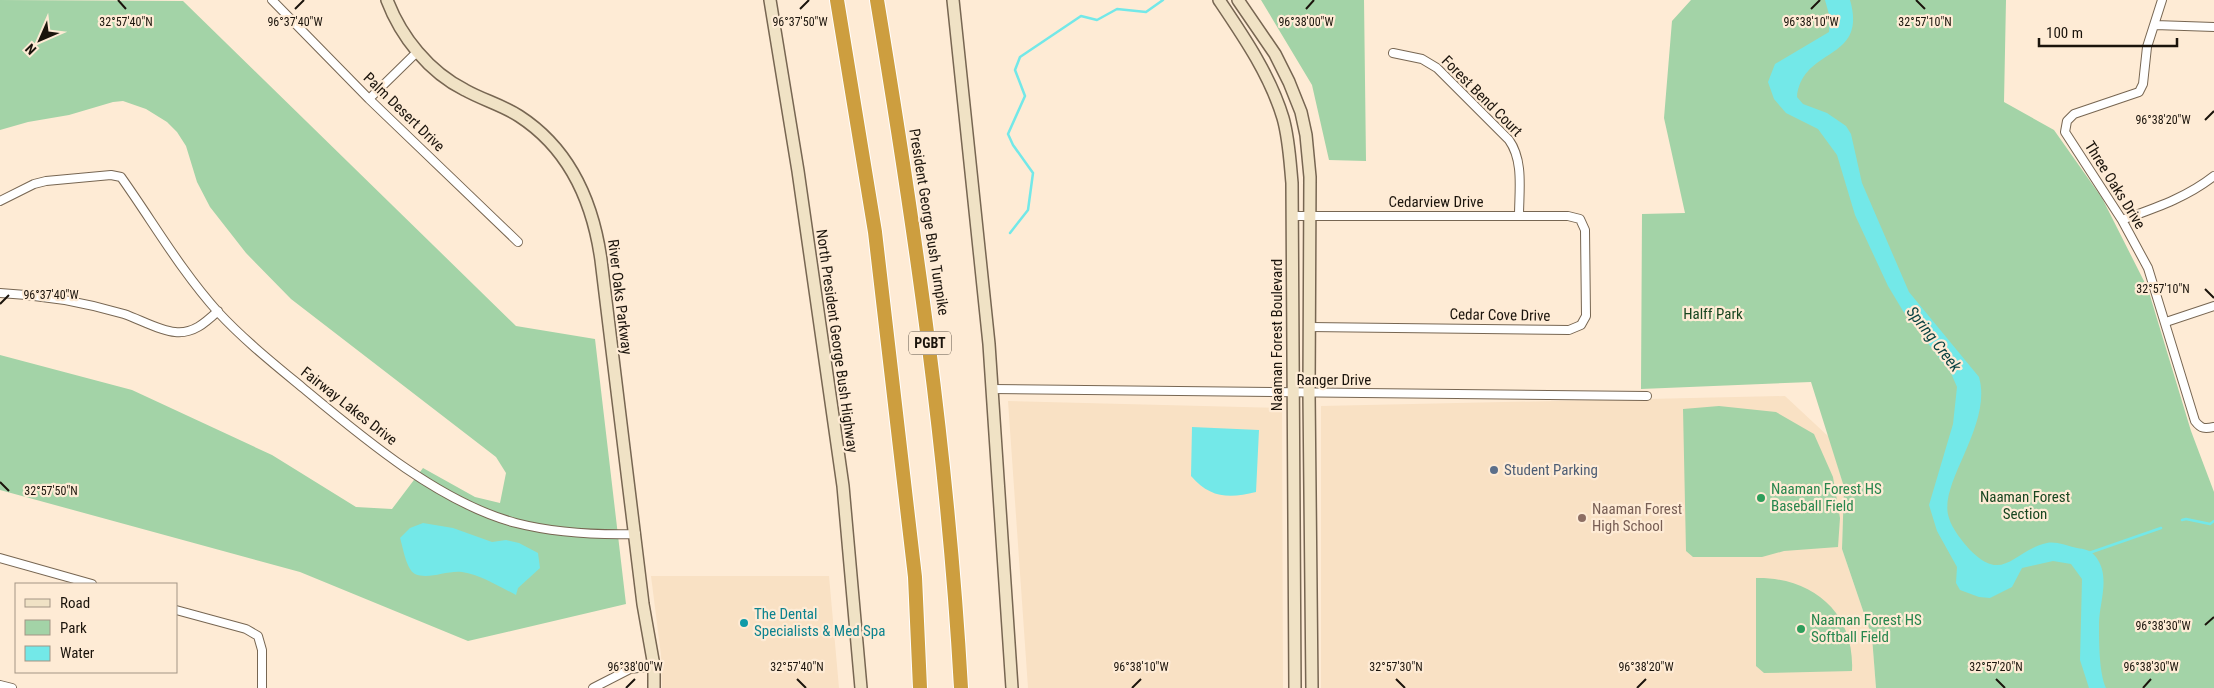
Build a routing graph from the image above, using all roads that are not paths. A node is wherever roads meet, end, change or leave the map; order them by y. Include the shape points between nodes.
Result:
1 (272, 0) edge
2 (387, 0) edge
3 (770, 0) edge
4 (837, 0) edge
5 (877, 0) edge
6 (954, 0) edge
7 (1238, 0) edge
8 (2162, 0) edge
9 (1221, 4) edge
10 (2155, 25) junction
11 (2214, 27) edge
12 (417, 52) junction
13 (1393, 54) dead end
14 (1276, 57) junction
15 (1261, 66) junction
16 (369, 99) junction
17 (2214, 176) edge
18 (0, 201) edge
19 (1292, 216) junction
20 (1309, 216) junction
21 (1519, 216) junction
22 (1580, 219) joint
23 (2122, 220) junction
24 (518, 242) dead end
25 (0, 293) edge
26 (2214, 306) edge
27 (218, 311) junction
28 (2166, 322) junction
29 (1308, 327) junction
30 (991, 389) junction
31 (1308, 393) junction
32 (1292, 394) junction
33 (1647, 396) dead end
34 (2214, 427) edge
35 (636, 534) junction
36 (0, 558) edge
37 (88, 583) edge
38 (178, 611) edge
39 (654, 666) junction
40 (0, 685) edge
41 (12, 688) edge
42 (262, 688) edge
43 (593, 688) edge
44 (654, 688) edge
45 (861, 688) edge
46 (920, 688) edge
47 (961, 688) edge
48 (1012, 688) edge
49 (1295, 688) edge
50 (1312, 688) edge

1 - 16 street, Palm Desert Drive
2 - 12 main road, River Oaks Parkway via 400,28
3 - 45 main road, North President George Bush Highway via 843,486
4 - 46 highway, PGBT via 875,232 915,577
5 - 47 highway, President George Bush Turnpike / PGBT via 919,261 935,385
6 - 30 main road
7 - 14 main road
8 - 10 street, Three Oaks Drive
9 - 15 main road, Naaman Forest Boulevard
10 - 11 street
10 - 23 street, Three Oaks Drive via 2147,47 2143,84 2139,92 2074,114 2065,126 2065,132
12 - 16 street
12 - 35 main road, River Oaks Parkway via 464,90 491,101 537,129 565,162 590,205 598,236
13 - 21 street, Forest Bend Court via 1422,59 1437,68 1509,140 1517,151
14 - 15 main road
14 - 20 main road via 1298,105 1306,134
15 - 19 main road, Naaman Forest Boulevard via 1280,111 1289,146
16 - 24 street, Palm Desert Drive
17 - 23 street via 2176,200
18 - 27 street, Fairway Lakes Drive via 46,181 111,175 121,177 173,254
19 - 20 street, Cedarview Drive
19 - 32 main road, Naaman Forest Boulevard
20 - 21 street, Cedarview Drive
20 - 29 main road
21 - 22 street, Cedarview Drive
22 - 29 street, Cedar Cove Drive via 1585,230 1586,316 1581,326 1568,330
23 - 28 street, Three Oaks Drive via 2148,268
25 - 27 street via 37,295 88,304 174,332 196,329
26 - 28 street
27 - 35 street, Fairway Lakes Drive via 252,345 331,411 441,491 475,508 515,522 586,534
28 - 34 street, Three Oaks Drive via 2195,421 2200,427
29 - 31 main road
30 - 32 street, Ranger Drive
30 - 48 main road
31 - 32 street, Ranger Drive
31 - 33 street, Ranger Drive
31 - 50 main road
32 - 49 main road, Naaman Forest Boulevard
35 - 39 main road, River Oaks Parkway via 643,604
36 - 37 street
38 - 42 street via 246,629 258,636 262,650
39 - 43 street via 630,669
39 - 44 main road, River Oaks Parkway
40 - 41 street

